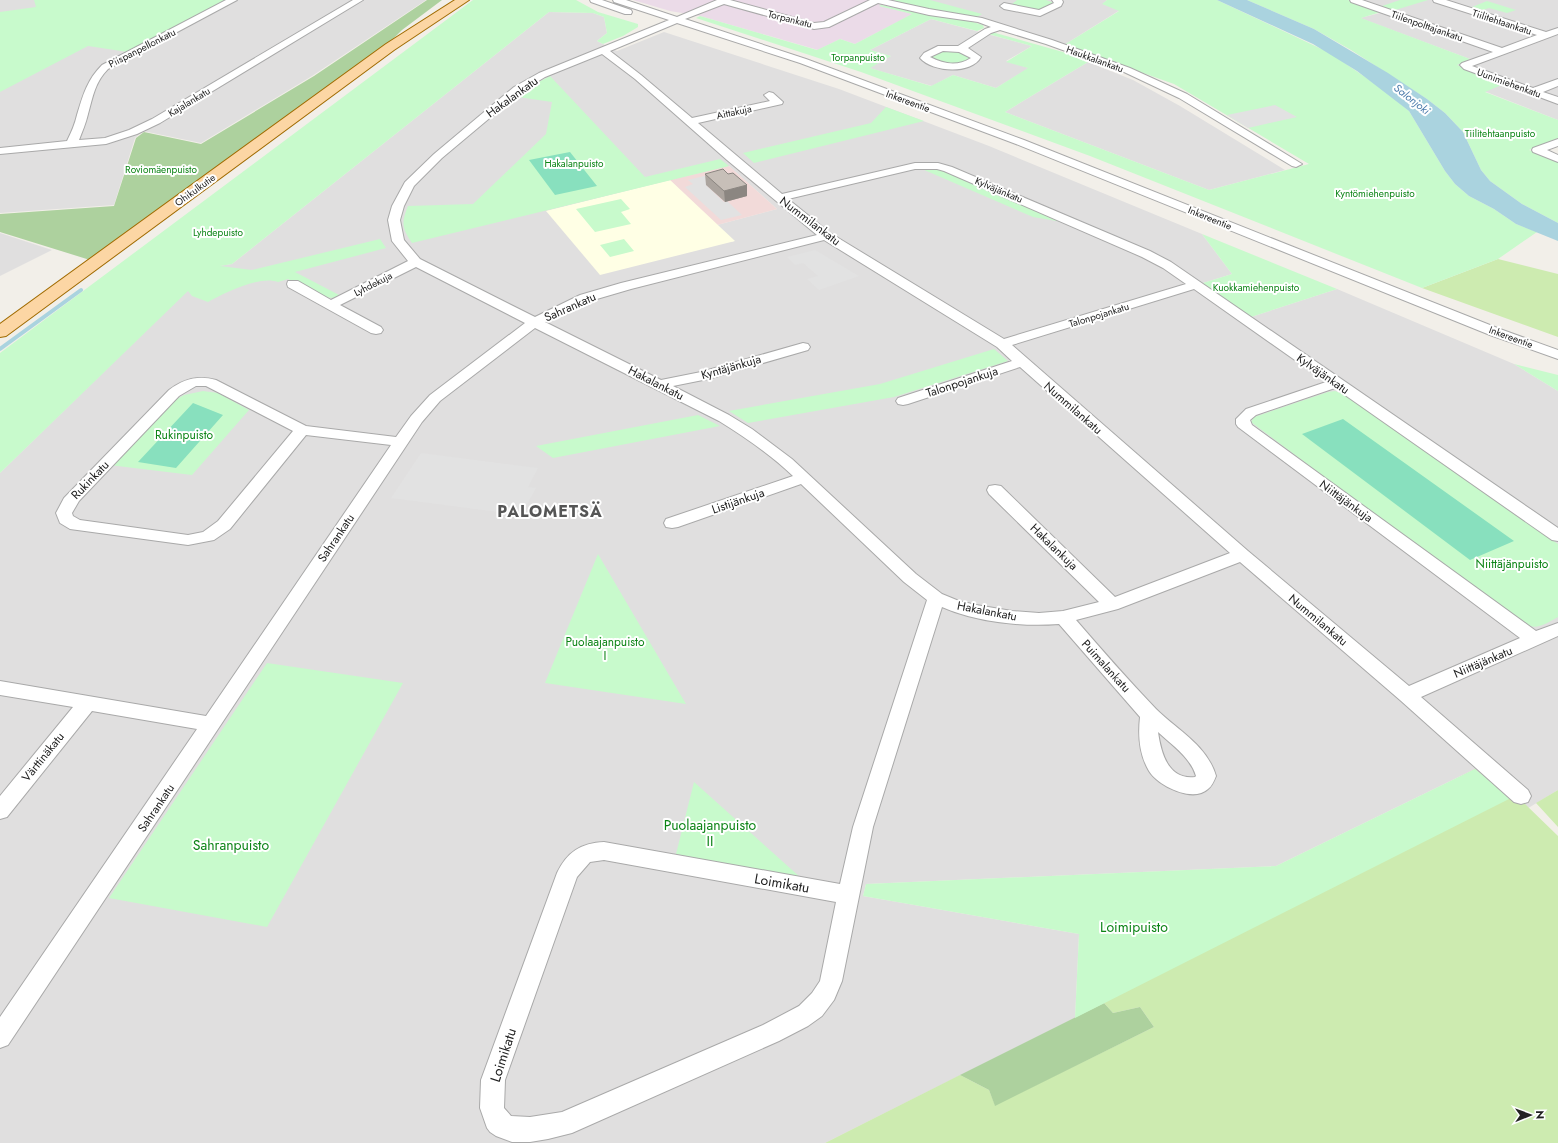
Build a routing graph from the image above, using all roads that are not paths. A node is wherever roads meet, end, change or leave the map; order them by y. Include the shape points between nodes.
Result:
1 (233, 0) edge
2 (359, 0) edge
3 (446, 0) edge
4 (463, 0) edge
5 (594, 0) edge
6 (617, 0) edge
7 (725, 0) edge
8 (1015, 0) edge
9 (1056, 0) edge
10 (1354, 0) edge
11 (1437, 0) edge
12 (882, 1) edge
13 (998, 9) junction
14 (677, 20) junction
15 (978, 20) junction
16 (665, 24) junction
17 (999, 26) junction
18 (1558, 31) edge
19 (1545, 36) junction
20 (390, 48) junction
21 (960, 49) dead end
22 (603, 50) junction
23 (1500, 51) junction
24 (1558, 82) edge
25 (861, 84) junction
26 (1533, 92) junction
27 (769, 95) dead end
28 (1558, 101) edge
29 (690, 122) junction
30 (1558, 142) edge
31 (72, 144) junction
32 (0, 151) edge
33 (1558, 159) edge
34 (1296, 164) dead end
35 (779, 198) junction
36 (826, 236) junction
37 (416, 262) junction
38 (293, 284) dead end
39 (1195, 285) junction
40 (330, 306) junction
41 (533, 323) junction
42 (376, 330) dead end
43 (0, 332) edge
44 (1002, 344) junction
45 (803, 347) dead end
46 (1558, 354) edge
47 (1022, 362) junction
48 (1337, 383) junction
49 (659, 385) junction
50 (903, 401) dead end
51 (302, 430) junction
52 (401, 442) junction
53 (804, 478) junction
54 (995, 490) dead end
55 (672, 523) dead end
56 (1558, 536) edge
57 (1242, 555) junction
58 (936, 598) junction
59 (1112, 605) junction
60 (1062, 617) junction
61 (1558, 628) edge
62 (1535, 640) junction
63 (0, 688) edge
64 (1407, 695) junction
65 (87, 703) junction
66 (1150, 715) dead end
67 (212, 724) junction
68 (1521, 796) dead end
69 (0, 811) edge
70 (848, 895) junction
71 (0, 1038) edge

1 - 31 street, Piispanpellonkatu via 105,66 89,88
2 - 31 street, Kajalankatu via 156,121 133,132 106,140
3 - 20 main road, Ohikulkutie
4 - 20 main road, Ohikulkutie
5 - 16 street, Inkereentie
6 - 14 street, Inkereentie
7 - 12 street, Torpankatu via 814,26 826,25
7 - 14 street, Torpankatu
8 - 13 street
9 - 13 street via 1058,4 1040,13
10 - 23 street, Tiilenpolttajankatu
11 - 19 street, Tiilitehtaankatu
12 - 15 street, Haukkalankatu
13 - 15 street
14 - 16 street, Hakalankatu
14 - 25 street, Inkereentie via 776,51
15 - 17 street, Haukkalankatu
16 - 22 street, Hakalankatu
16 - 25 street, Inkereentie via 790,65
17 - 21 street
17 - 34 street, Haukkalankatu via 1056,44 1153,81 1217,115
18 - 19 street, Uunimiehenkatu
19 - 23 street, Uunimiehenkatu
20 - 43 main road, Ohikulkutie
22 - 29 street, Nummilankatu
22 - 37 street, Hakalankatu via 528,82 438,156 409,184 394,220 398,241
23 - 26 street, Uunimiehenkatu via 1465,65
24 - 26 street
25 - 46 street, Inkereentie via 1020,142 1473,323
26 - 28 street, Uunimiehenkatu
27 - 29 street, Aittakuja via 781,105
29 - 35 street, Nummilankatu
30 - 33 street via 1537,150
31 - 32 street, Kajalankatu
35 - 36 street, Nummilankatu
35 - 39 street, Kylväjänkatu via 916,166 1033,217 1080,225 1157,259
36 - 41 street, Sahrankatu via 585,298
36 - 44 street, Nummilankatu
37 - 40 street, Lyhdekuja
37 - 41 street, Hakalankatu
38 - 40 street
39 - 44 street, Talonpojankatu
39 - 48 street, Kylväjänkatu
40 - 42 street
41 - 49 street, Hakalankatu
41 - 52 street, Sahrankatu via 435,398 420,414
44 - 47 street, Nummilankatu
45 - 49 street, Kyntäjänkuja via 703,376
47 - 50 street, Talonpojankuja
47 - 57 street, Nummilankatu
48 - 56 street, Kylväjänkatu
48 - 62 street, Niittäjänkuja via 1251,412 1243,424
49 - 53 street, Hakalankatu via 747,432
51 - 51 street, Rukinkatu via 211,383 195,381 186,384 174,393 72,498 64,513 66,519 76,525 188,540 208,536 224,525
51 - 52 street, Rukinkatu
52 - 67 street, Sahrankatu
53 - 55 street, Listijänkuja
53 - 58 street, Hakalankatu via 910,578
54 - 59 street, Hakalankuja
57 - 59 street, Hakalankatu
57 - 64 street, Nummilankatu
58 - 60 street, Hakalankatu via 955,606 994,615 1039,619
58 - 70 street, Loimikatu via 863,827
59 - 60 street, Hakalankatu
60 - 66 street, Puimalankatu
61 - 62 street, Niittäjänkatu
62 - 64 street, Niittäjänkatu
63 - 65 street
64 - 68 street, Nummilankatu
65 - 67 street
65 - 69 street, Värttinäkatu
67 - 71 street, Sahrankatu
70 - 70 street, Loimikatu via 831,981 825,996 815,1009 804,1017 564,1124 537,1130 511,1128 499,1123 493,1112 493,1080 568,872 582,855 604,851

